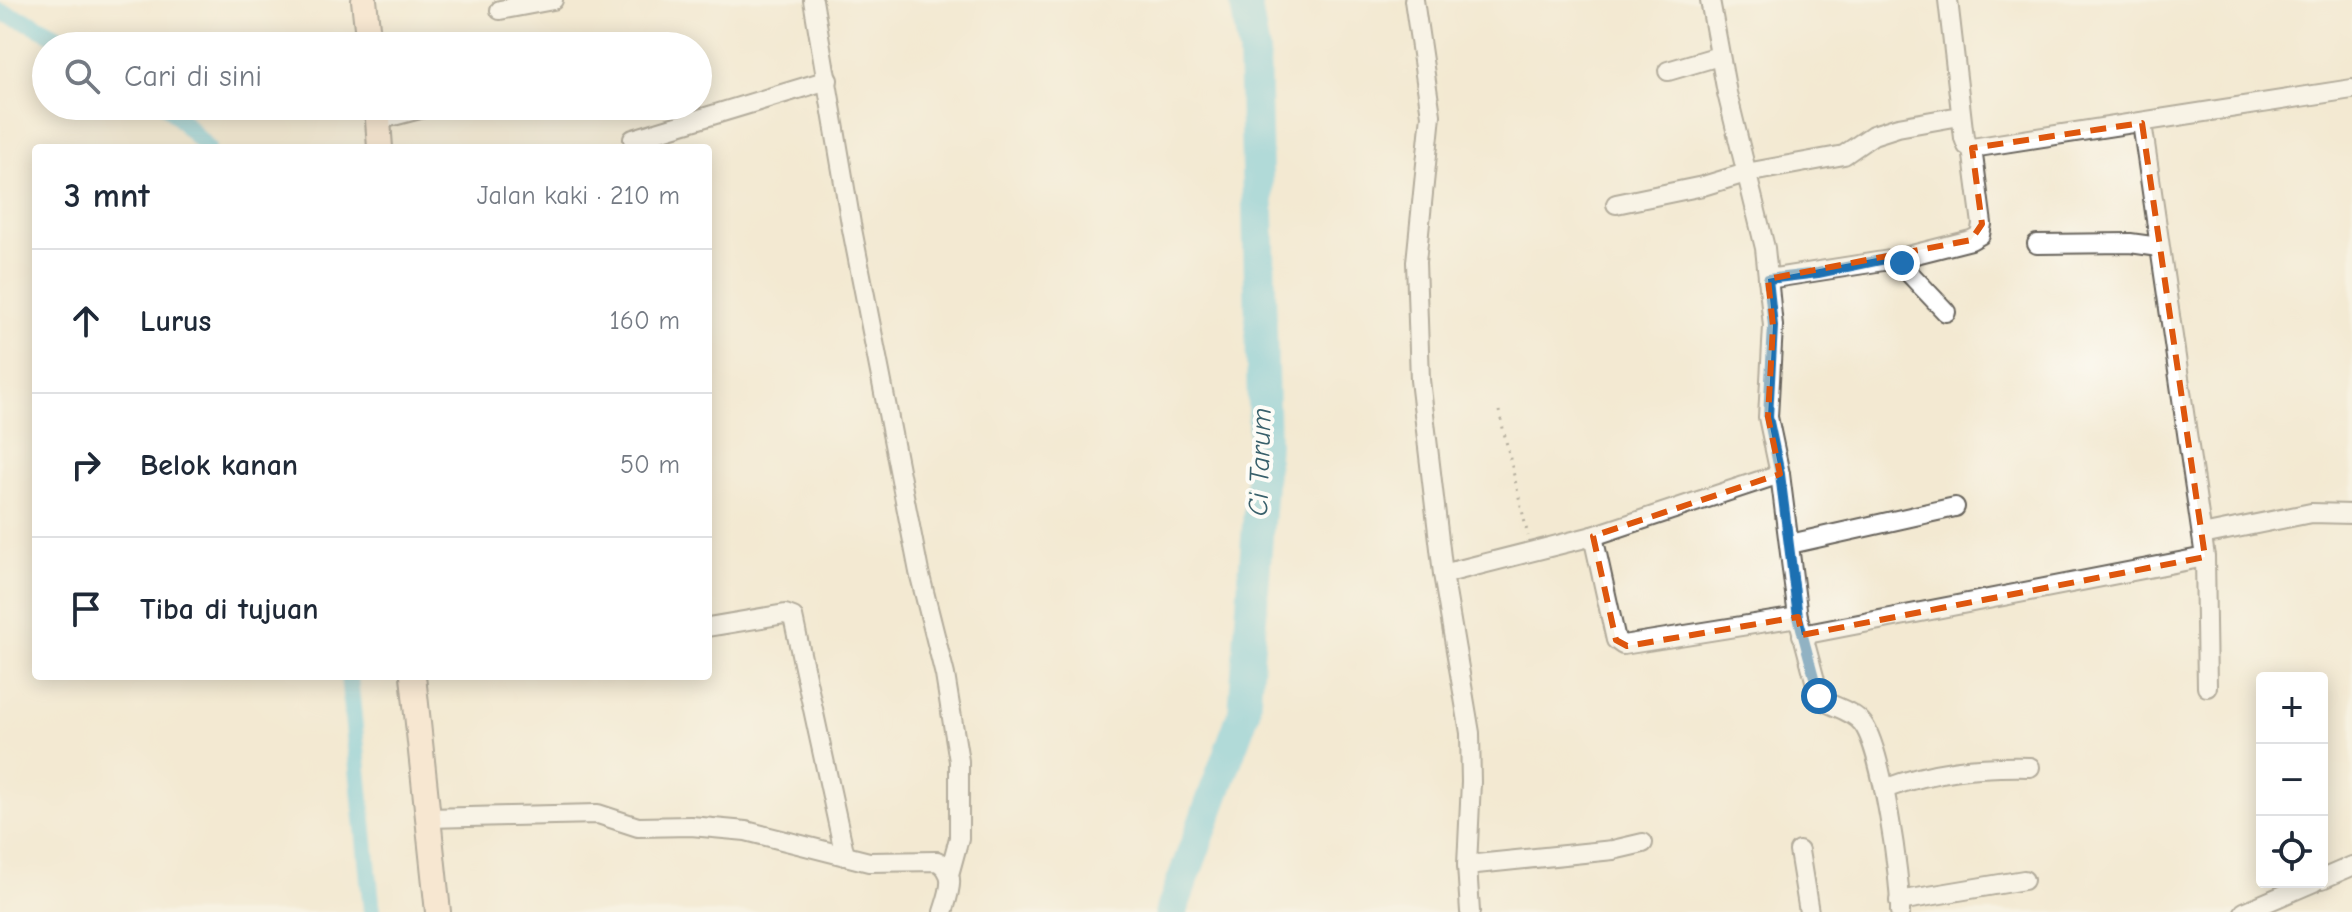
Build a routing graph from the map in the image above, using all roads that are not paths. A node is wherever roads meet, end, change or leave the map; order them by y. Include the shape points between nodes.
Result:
1 (364, 0) edge
2 (553, 0) edge
3 (813, 0) edge
4 (1414, 0) edge
5 (1710, 0) edge
6 (1948, 0) edge
7 (500, 10) dead end
8 (367, 32) edge
9 (1719, 56) junction
10 (1668, 71) dead end
11 (828, 80) junction
12 (2352, 89) edge
13 (712, 115) edge
14 (1960, 116) junction
15 (378, 120) edge
16 (696, 120) edge
17 (2142, 123) junction
18 (633, 139) dead end
19 (380, 144) edge
20 (1972, 148) junction
21 (1746, 173) junction
22 (1616, 204) dead end
23 (2037, 244) dead end
24 (2159, 247) junction
25 (1896, 259) junction
26 (1768, 279) junction
27 (1946, 312) dead end
28 (1780, 474) junction
29 (1955, 507) dead end
30 (2352, 514) edge
31 (2202, 535) junction
32 (1593, 536) junction
33 (1790, 544) junction
34 (2205, 557) junction
35 (1443, 574) junction
36 (712, 626) edge
37 (1800, 626) junction
38 (413, 680) edge
39 (2207, 687) dead end
40 (2030, 767) dead end
41 (1884, 789) junction
42 (428, 818) junction
43 (1643, 843) dead end
44 (1799, 851) dead end
45 (845, 856) junction
46 (1467, 865) junction
47 (2352, 866) edge
48 (950, 871) junction
49 (2328, 876) edge
50 (2024, 880) dead end
51 (2300, 888) edge
52 (1900, 906) edge
53 (438, 912) edge
54 (943, 912) edge
55 (1470, 912) edge
56 (1809, 912) edge
57 (2244, 912) edge

1 - 8 main road
2 - 7 street
3 - 11 street
4 - 35 street via 1431,115 1416,262 1420,380
5 - 9 street
6 - 14 street
9 - 10 street
9 - 21 street
11 - 13 street
11 - 48 street via 851,224 959,761 959,838
12 - 17 street
14 - 20 street via 1965,143
14 - 21 street via 1873,135 1844,155
15 - 19 main road
16 - 18 street
17 - 20 street
17 - 24 street
20 - 25 street via 1980,235
21 - 22 street
21 - 26 street
23 - 24 street
24 - 31 street
25 - 26 street
25 - 27 street
26 - 28 street via 1773,326 1768,417
28 - 32 street
28 - 33 street
29 - 33 street
30 - 31 street via 2311,513
31 - 34 street
32 - 35 street
32 - 37 street via 1616,640 1623,645
33 - 37 street
34 - 37 street
34 - 39 street
35 - 46 street via 1470,733
36 - 45 street via 793,617
37 - 41 street via 1820,699 1862,722
38 - 42 main road
40 - 41 street via 1988,766 1923,775
41 - 52 street
42 - 45 street via 598,814 638,827 746,831
42 - 53 main road
43 - 46 street
44 - 56 street
45 - 48 street via 869,862 937,861
46 - 55 street
47 - 49 street
48 - 54 street
50 - 52 street
51 - 57 street

